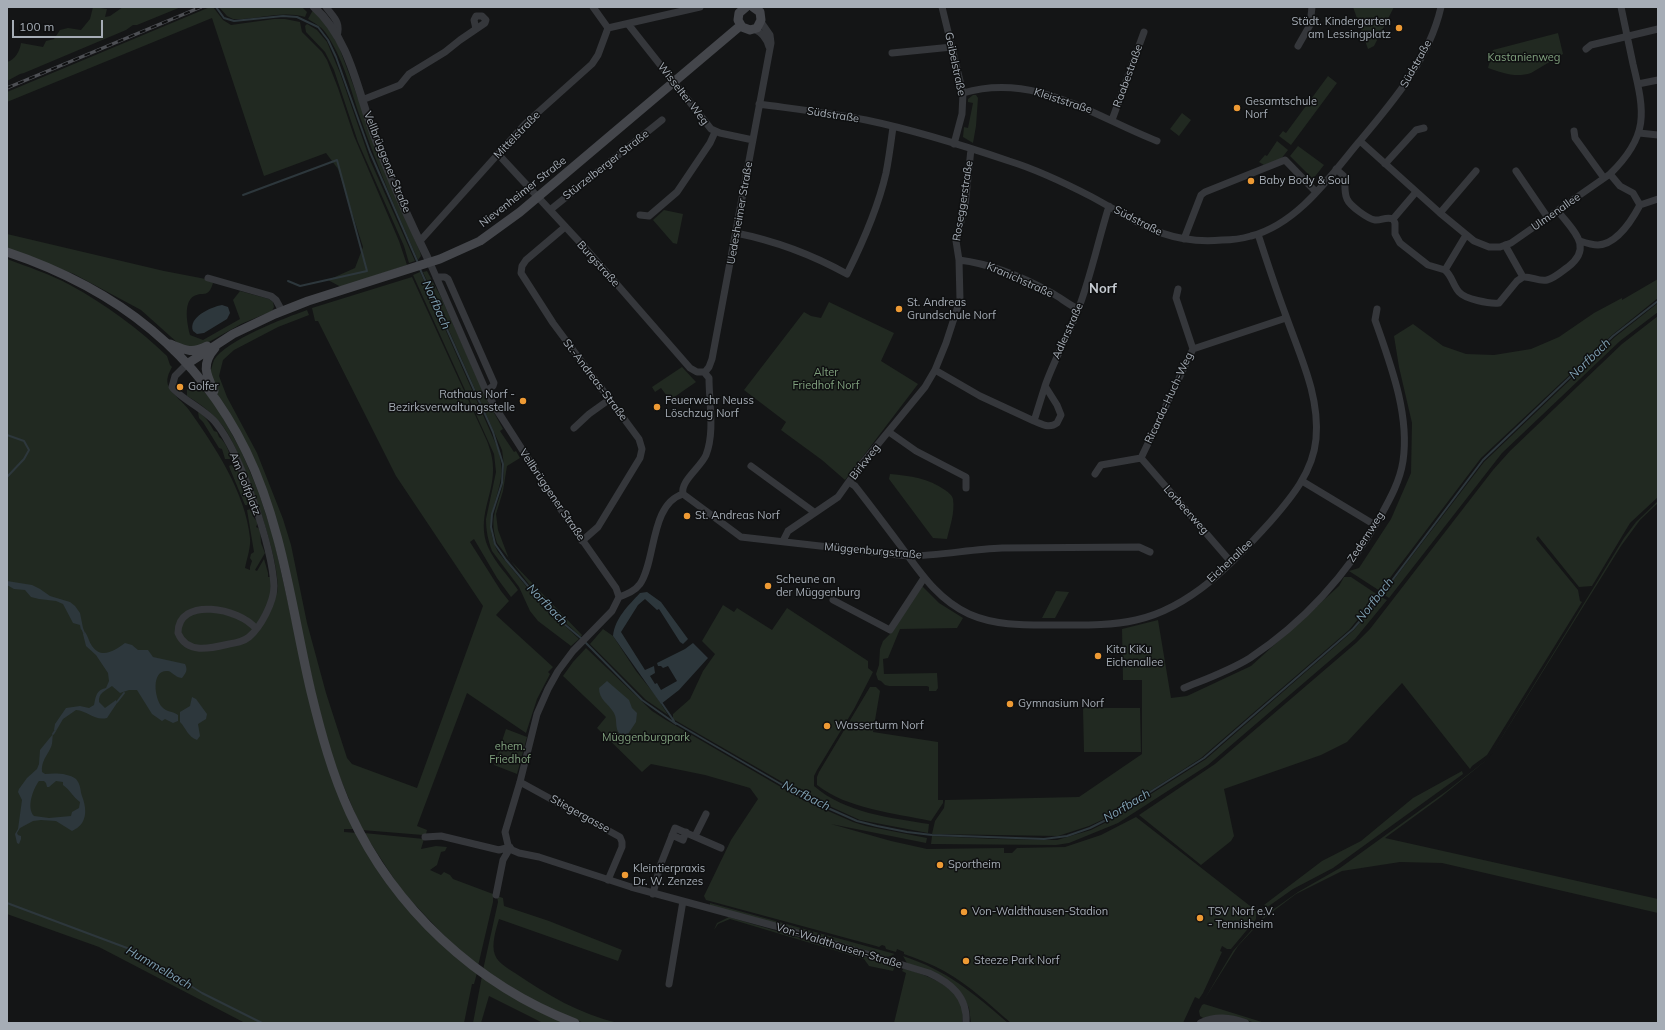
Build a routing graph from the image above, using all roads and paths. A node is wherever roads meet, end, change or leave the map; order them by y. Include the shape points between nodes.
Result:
1 (314, 7) edge
2 (326, 7) edge
3 (593, 7) edge
4 (700, 7) edge
5 (942, 7) edge
6 (1312, 7) edge
7 (1441, 7) edge
8 (1621, 7) edge
9 (743, 8) edge
10 (758, 8) edge
11 (761, 22) junction
12 (628, 24) junction
13 (740, 26) junction
14 (608, 28) junction
15 (476, 29) dead end
16 (754, 29) junction
17 (1658, 29) edge
18 (1144, 32) dead end
19 (337, 36) junction
20 (1627, 36) junction
21 (1298, 46) dead end
22 (952, 47) junction
23 (1586, 49) dead end
24 (770, 51) junction
25 (892, 53) dead end
26 (1658, 80) edge
27 (674, 82) junction
28 (1638, 84) junction
29 (963, 93) junction
30 (362, 100) junction
31 (760, 104) junction
32 (662, 120) dead end
33 (1112, 120) junction
34 (893, 127) junction
35 (1424, 128) dead end
36 (1574, 131) dead end
37 (715, 132) junction
38 (1639, 133) junction
39 (1658, 135) edge
40 (753, 140) junction
41 (1157, 141) dead end
42 (1360, 141) junction
43 (954, 144) junction
44 (971, 149) junction
45 (498, 154) junction
46 (1385, 164) junction
47 (1336, 169) junction
48 (1476, 171) dead end
49 (1516, 171) dead end
50 (1610, 174) junction
51 (1604, 178) junction
52 (1316, 192) junction
53 (1416, 192) junction
54 (538, 197) junction
55 (1658, 199) edge
56 (1640, 205) junction
57 (1109, 206) junction
58 (550, 210) junction
59 (1558, 211) junction
60 (1440, 213) junction
61 (640, 215) dead end
62 (1548, 218) junction
63 (1393, 219) junction
64 (565, 227) junction
65 (736, 233) junction
66 (1258, 234) junction
67 (1466, 235) junction
68 (1184, 239) junction
69 (420, 241) junction
70 (1580, 241) junction
71 (1505, 245) junction
72 (7, 252) edge
73 (959, 260) junction
74 (430, 262) junction
75 (1445, 270) junction
76 (1523, 277) junction
77 (208, 278) dead end
78 (1178, 289) dead end
79 (1078, 309) junction
80 (1377, 309) dead end
81 (282, 311) junction
82 (1286, 318) junction
83 (166, 342) junction
84 (219, 342) junction
85 (1193, 349) junction
86 (187, 364) junction
87 (936, 370) junction
88 (702, 372) junction
89 (1045, 386) junction
90 (610, 399) junction
91 (221, 406) junction
92 (1034, 421) junction
93 (574, 428) dead end
94 (889, 432) junction
95 (1140, 458) junction
96 (751, 466) dead end
97 (1095, 474) dead end
98 (1302, 481) junction
99 (850, 482) junction
100 (966, 488) dead end
101 (683, 494) junction
102 (814, 512) junction
103 (1375, 525) junction
104 (582, 541) junction
105 (783, 541) junction
106 (1150, 552) dead end
107 (908, 556) junction
108 (1231, 562) junction
109 (924, 578) junction
110 (619, 597) junction
111 (833, 600) dead end
112 (256, 628) junction
113 (1184, 688) dead end
114 (520, 782) junction
115 (706, 814) dead end
116 (695, 836) junction
117 (425, 837) dead end
118 (508, 844) junction
119 (721, 848) dead end
120 (608, 880) junction
121 (653, 894) junction
122 (496, 895) dead end
123 (683, 901) junction
124 (669, 984) dead end
125 (575, 1023) edge
126 (966, 1023) edge
127 (1201, 1023) edge
128 (1245, 1023) edge

1 - 19 street, Vellbrüggener Straße
2 - 19 street via 338,23
3 - 14 street
4 - 12 street
5 - 22 street, Geibelstraße
6 - 21 street via 1310,25
7 - 42 street, Südstraße via 1418,64 1398,95
8 - 20 street, Ulmenallee
9 - 13 main road via 738,17
10 - 11 main road
11 - 16 main road
11 - 24 street, Uedesheimer Straße via 771,36
12 - 14 street
12 - 27 street, Wisselter Weg
13 - 16 main road via 747,30
13 - 27 main road, Nievenheimer Straße
14 - 45 street, Mittelstraße via 601,50 592,64 525,124
15 - 30 street via 409,74 400,85
16 - 24 street via 761,33
17 - 20 street
18 - 33 street, Raabestraße
19 - 30 street, Vellbrüggener Straße via 353,71
20 - 23 street via 1591,45
20 - 28 street, Ulmenallee
22 - 25 street
22 - 29 street, Geibelstraße
24 - 31 street, Uedesheimer Straße
26 - 28 street
27 - 37 street, Wisselter Weg
27 - 54 main road, Nievenheimer Straße
28 - 38 street, Ulmenallee via 1643,108
29 - 33 street, Kleiststraße via 992,87 1024,89 1079,105
29 - 43 street, Geibelstraße via 962,114
30 - 69 street, Vellbrüggener Straße via 382,156
31 - 34 street, Südstraße via 833,114
31 - 40 street, Uedesheimer Straße
32 - 58 street, Stürzelberger Straße
33 - 41 street, Kleiststraße
34 - 43 street, Südstraße
34 - 65 street via 890,154 881,191 860,248 847,274 797,250
35 - 46 street via 1416,130
36 - 51 street via 1575,138
37 - 40 street, Wisselter Weg
37 - 61 street via 708,147 673,196 650,216
38 - 39 street
38 - 50 street, Ulmenallee via 1624,161
40 - 65 street, Uedesheimer Straße
42 - 46 street, Ulmenallee
42 - 47 street, Südstraße
43 - 44 street, Südstraße
44 - 57 street, Südstraße via 1052,177
44 - 73 street, Roseggerstraße via 965,206 956,241
45 - 54 street, Burgstraße
45 - 69 street, Mittelstraße
46 - 53 street, Ulmenallee
47 - 52 street, Südstraße
47 - 63 street via 1345,177 1348,202 1369,218
48 - 60 street
49 - 62 street
50 - 51 street, Ulmenallee
50 - 56 street via 1620,186 1633,194
51 - 59 street, Ulmenallee
52 - 66 street, Südstraße via 1285,220
52 - 68 street via 1285,160 1201,195
53 - 60 street, Ulmenallee
53 - 63 street
54 - 58 street, Burgstraße
54 - 74 main road, Nievenheimer Straße via 480,241
55 - 56 street
56 - 70 street via 1628,224 1609,241 1598,245
57 - 68 street, Südstraße via 1150,229
57 - 79 street, Adlerstraße
58 - 64 street, Burgstraße
59 - 62 street, Ulmenallee
59 - 70 street
60 - 67 street, Ulmenallee
62 - 71 street, Ulmenallee via 1517,240
63 - 75 street via 1395,234 1400,243 1428,265
64 - 88 street, Burgstraße via 690,368
64 - 90 street, St.-Andreas-Straße via 526,260 521,273 553,323
65 - 88 street, Uedesheimer Straße via 712,359 709,367
66 - 68 street, Südstraße via 1211,241
66 - 82 street, Eichenallee
67 - 71 street, Ulmenallee via 1483,246 1495,248
67 - 75 street
69 - 74 street, Vellbrüggener Straße
70 - 76 street via 1579,257 1554,277 1544,280
71 - 76 street
72 - 83 main road via 50,267 102,294
73 - 79 street, Kranichstraße via 984,264 1011,274
73 - 87 street, Roseggerstraße via 960,300
74 - 81 main road, Nievenheimer Straße
74 - 104 street, Vellbrüggener Straße via 436,277 448,279 494,383 486,391
75 - 76 street via 1464,296 1495,303 1502,300
77 - 81 street via 271,296
78 - 85 street, Ricarda-Huch-Weg via 1176,298
79 - 89 street, Adlerstraße
80 - 103 street, Zedernweg via 1375,320 1396,384 1404,447 1402,467 1396,486
81 - 84 main road, Nievenheimer Straße
82 - 85 street
82 - 98 street, Eichenallee via 1308,376 1316,413 1314,450
83 - 84 main road via 194,351
83 - 86 main road
84 - 86 main road
84 - 91 main road via 207,358 206,370
85 - 95 street, Ricarda-Huch-Weg
86 - 91 main road
86 - 112 street, Am Golfplatz via 175,376 172,387 207,414 220,429 240,467 260,522 272,574 273,592 266,613
87 - 92 street via 980,396
87 - 94 street, Birkweg
88 - 101 street via 709,378 710,438 702,462 683,486
89 - 92 street, Adlerstraße
89 - 92 street via 1060,410 1060,418 1052,426
90 - 93 street
90 - 104 street, St.-Andreas-Straße via 639,439 642,451 598,527
91 - 125 main road via 247,452 266,499 282,557 324,742 345,801 368,847 407,902 452,949 518,996
94 - 99 street, Birkweg
94 - 100 street via 916,451 966,477
95 - 97 street via 1101,465
95 - 108 street, Lorbeerweg
96 - 102 street
98 - 103 street
98 - 108 street, Eichenallee via 1281,509
99 - 102 street, Birkweg via 838,497
99 - 107 street, Eichenallee
101 - 105 street, Müggenburgstraße via 737,536
101 - 110 street via 671,500 665,509 640,584
102 - 105 street, Birkweg via 788,531
103 - 113 street, Zedernweg via 1344,572 1298,620 1238,665
104 - 110 street, Vellbrüggener Straße via 616,588
105 - 107 street, Müggenburgstraße
106 - 107 street, Müggenburgstraße via 1139,547 1002,548
107 - 109 street, Eichenallee
108 - 109 street, Eichenallee via 1191,596 1173,606 1139,620 1100,624 1025,625 990,621 968,614 950,603
109 - 111 street via 890,630
110 - 114 street via 612,611 558,671 541,704
112 - 112 street, Am Golfplatz via 235,613 218,609 202,610 184,616 178,633 186,644 206,650 245,640
114 - 118 street via 506,829
114 - 120 street, Stiegergasse via 620,837 622,847
115 - 116 street
116 - 119 street
116 - 121 street via 676,828 660,866
117 - 118 street via 441,836 499,850
118 - 120 street, Von-Waldthausen-Straße via 519,853
118 - 122 street
120 - 121 street, Von-Waldthausen-Straße
121 - 123 street, Von-Waldthausen-Straße
123 - 124 street
123 - 126 street, Von-Waldthausen-Straße via 775,926 936,976 959,994 966,1008
127 - 128 street via 1224,1018

